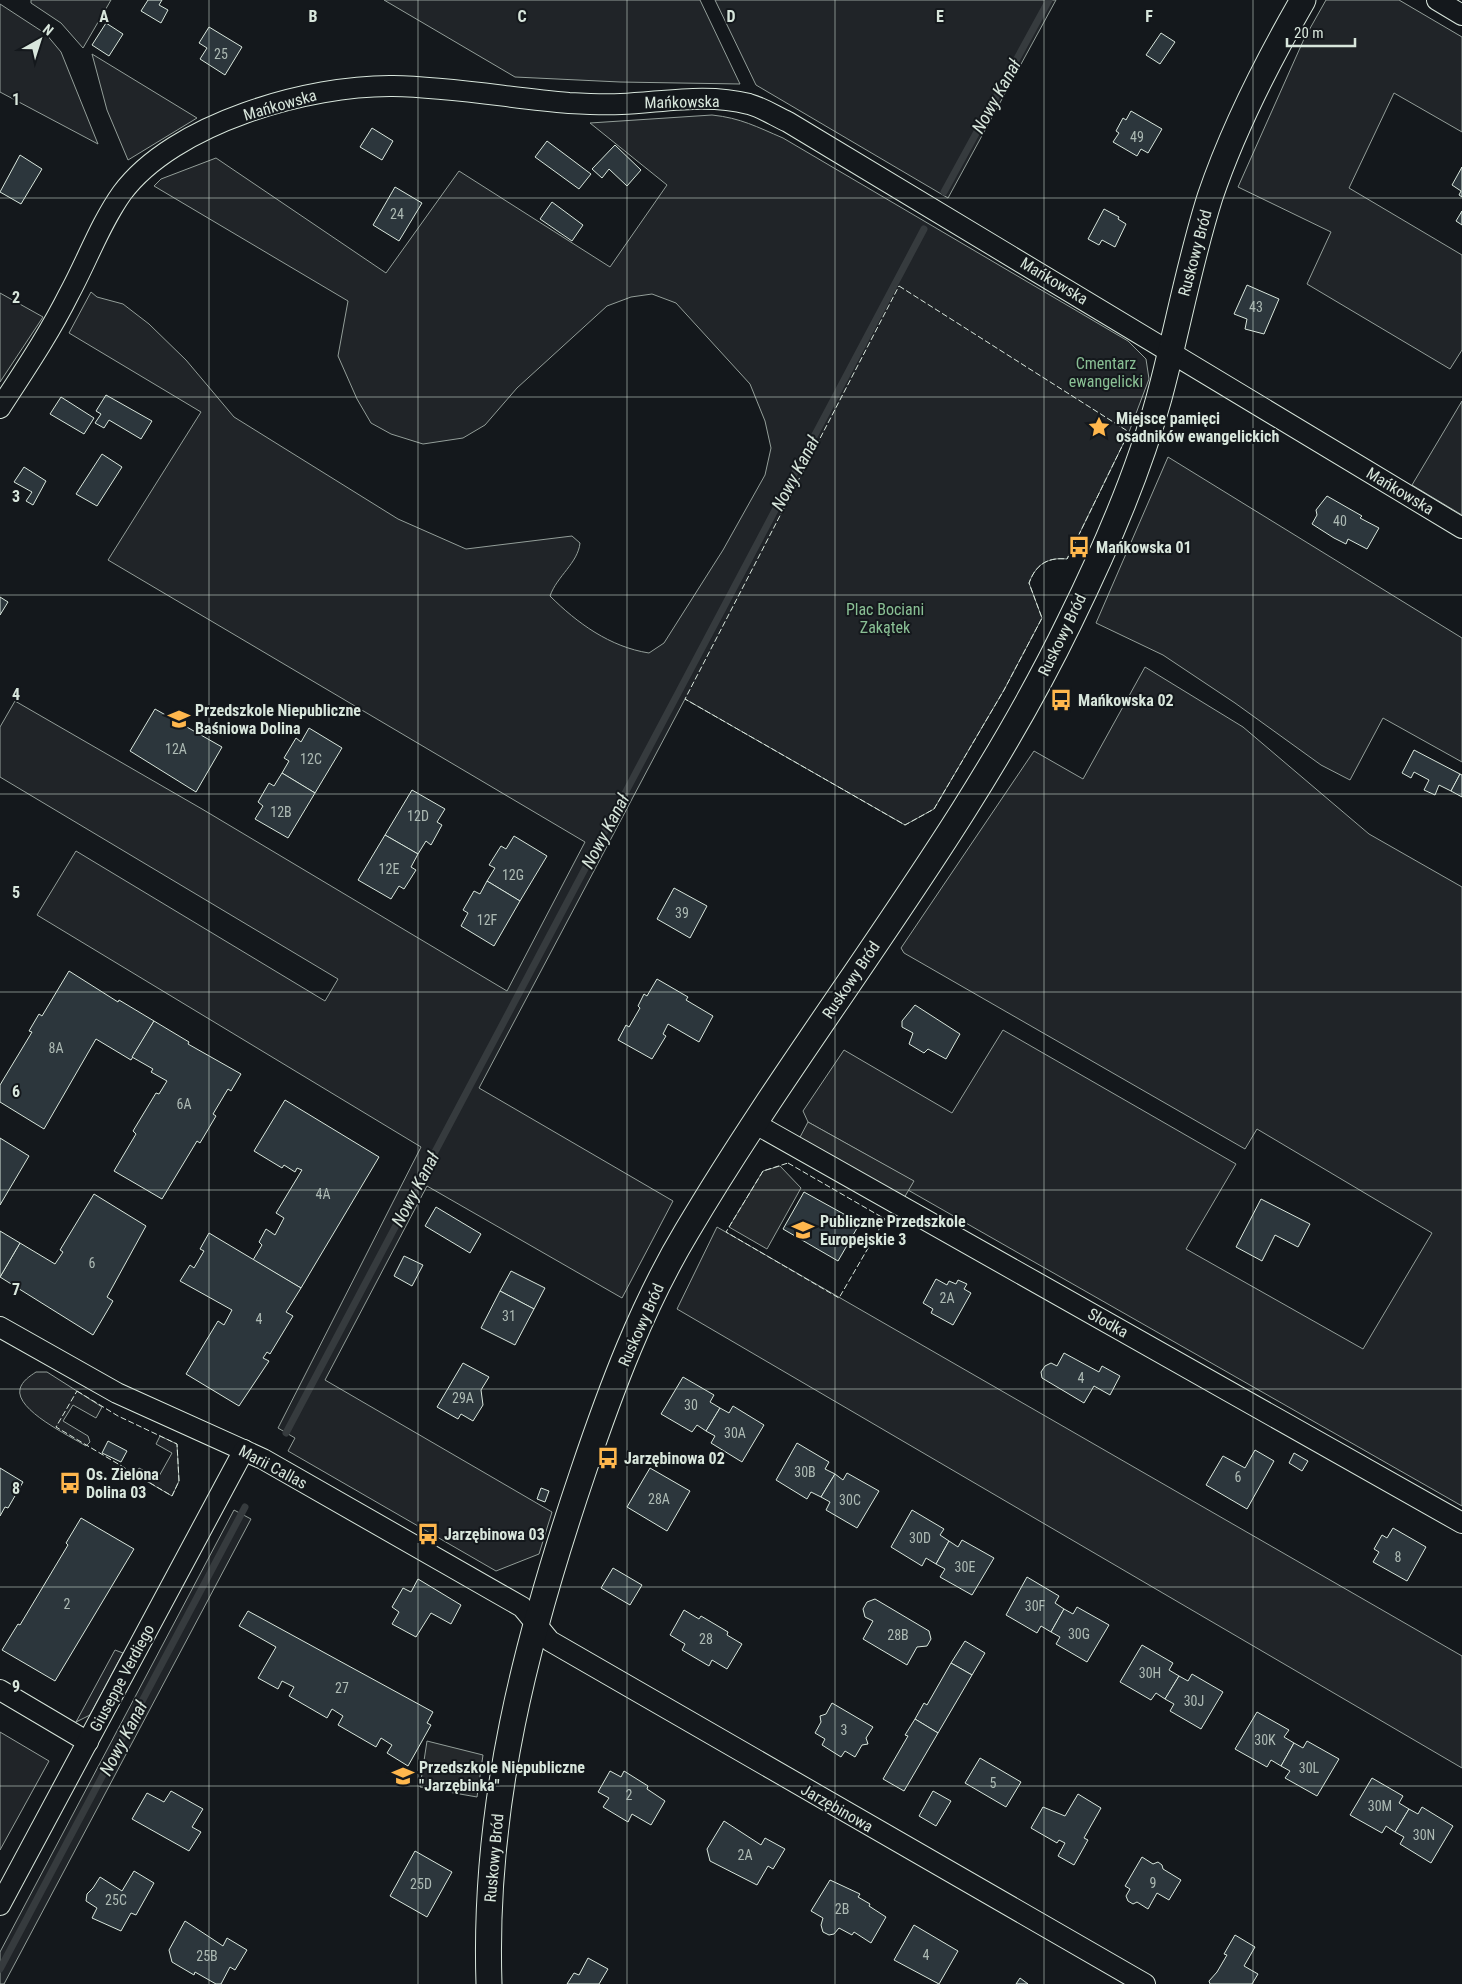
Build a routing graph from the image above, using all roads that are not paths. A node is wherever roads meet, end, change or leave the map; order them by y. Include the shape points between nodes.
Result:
1 (1304, 0) edge
2 (1438, 0) edge
3 (1462, 16) edge
4 (1170, 353) junction
5 (0, 408) edge
6 (1462, 528) edge
7 (754, 1123) junction
8 (0, 1327) edge
9 (244, 1450) junction
10 (1462, 1523) edge
11 (536, 1624) junction
12 (0, 1690) edge
13 (88, 1742) junction
14 (1, 1902) edge
15 (489, 1984) edge
16 (1145, 1984) edge

1 - 4 street, Ruskowy Bród via 1264,74 1220,170
2 - 3 street
4 - 5 street, Mańkowska via 796,128 750,105 713,98 619,104 569,102 392,86 344,90 274,105 208,128 154,161 136,176 106,219 56,319
4 - 6 street, Mańkowska
4 - 7 street, Ruskowy Bród via 1144,447 1120,510 1070,622 1028,702 953,826
7 - 10 street, Słodka
7 - 11 street, Ruskowy Bród via 684,1235 644,1312 588,1458
8 - 9 street, Marii Callas via 118,1393
9 - 11 street, Marii Callas via 522,1607
9 - 13 street, Giuseppe Verdiego
11 - 15 street, Ruskowy Bród via 515,1705 500,1796 490,1896
11 - 16 street, Jarzębinowa via 550,1641
12 - 13 street
13 - 14 street, Giuseppe Verdiego

